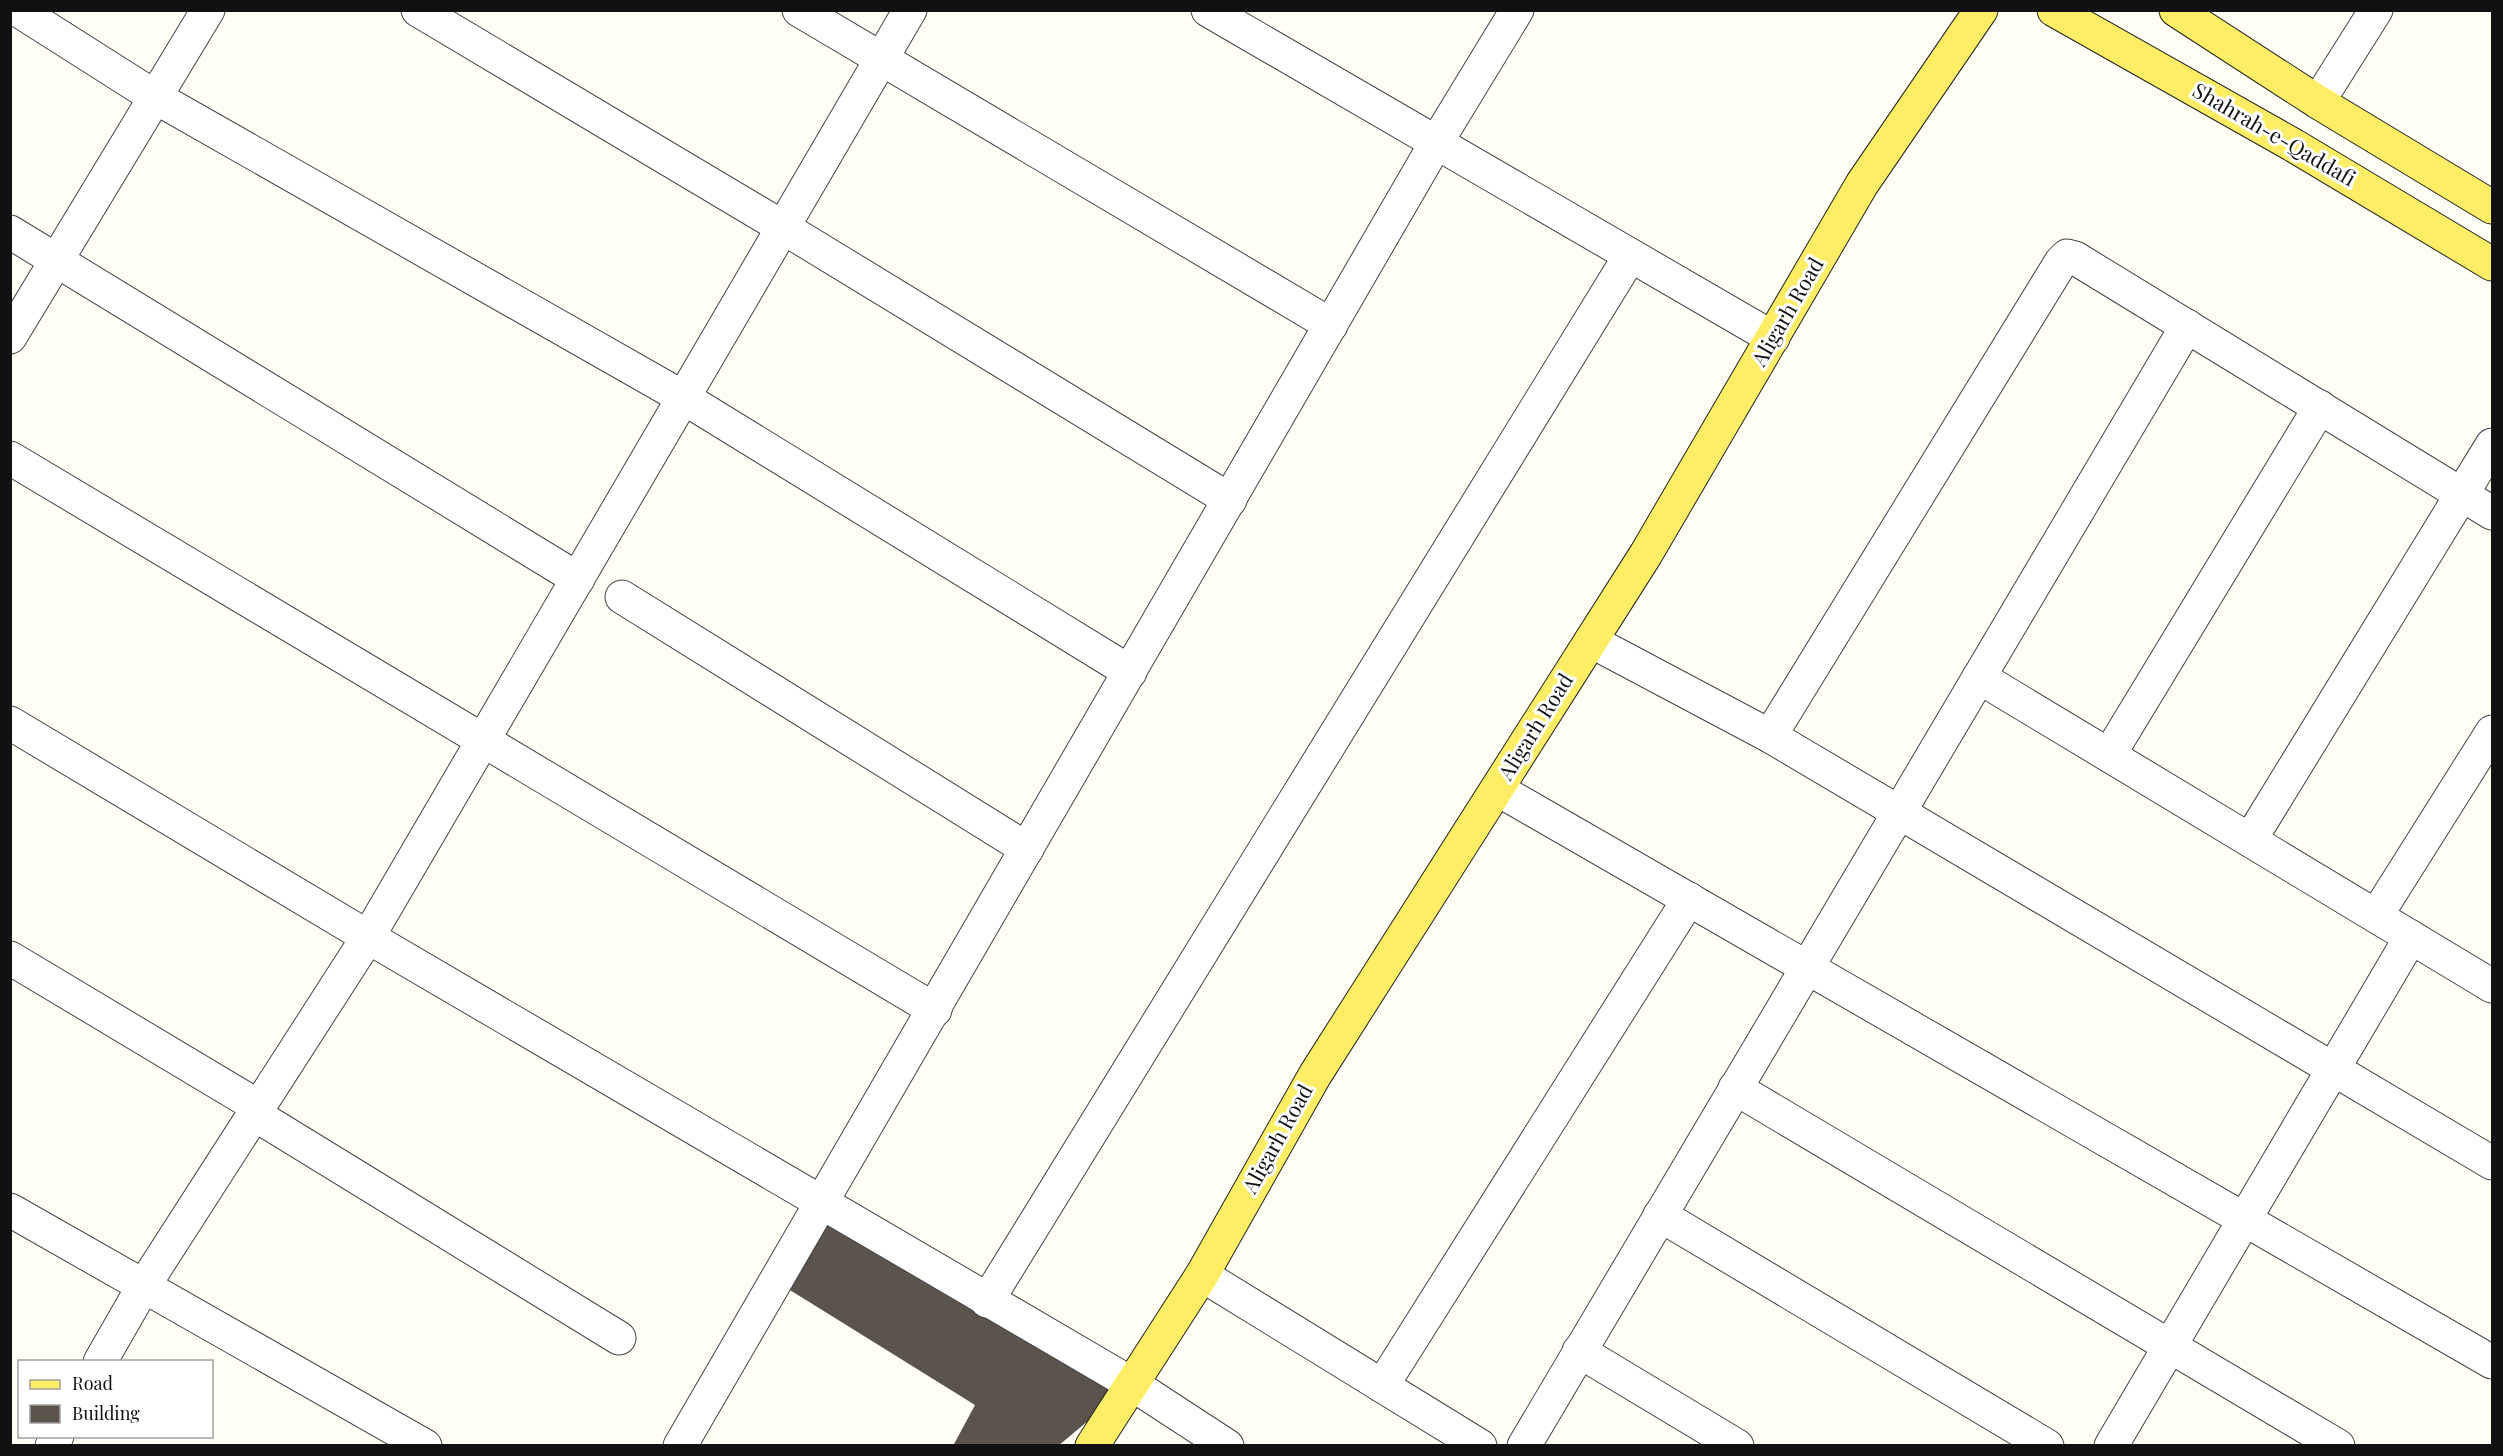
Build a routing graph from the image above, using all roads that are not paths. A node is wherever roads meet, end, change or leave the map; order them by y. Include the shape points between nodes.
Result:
1 (18, 10) edge
2 (208, 10) edge
3 (418, 10) edge
4 (799, 10) edge
5 (910, 10) edge
6 (1208, 10) edge
7 (1517, 10) edge
8 (1981, 10) edge
9 (2054, 10) edge
10 (2176, 10) edge
11 (2376, 10) edge
12 (883, 60) junction
13 (155, 97) junction
14 (2318, 102) junction
15 (1436, 143) junction
16 (2493, 207) edge
17 (784, 228) junction
18 (10, 232) edge
19 (1630, 256) junction
20 (57, 261) junction
21 (2493, 264) edge
22 (1331, 325) junction
23 (2187, 326) junction
24 (10, 337) edge
25 (1773, 338) junction
26 (684, 398) junction
27 (2320, 407) junction
28 (2493, 445) edge
29 (10, 458) edge
30 (2462, 494) junction
31 (1230, 501) junction
32 (2493, 513) edge
33 (578, 579) junction
34 (622, 597) dead end
35 (1591, 641) junction
36 (1130, 672) junction
37 (1979, 677) junction
38 (10, 723) edge
39 (2493, 732) edge
40 (1770, 736) junction
41 (484, 740) junction
42 (2109, 755) junction
43 (1497, 789) junction
44 (1899, 812) junction
45 (2250, 840) junction
46 (1027, 849) junction
47 (1689, 899) junction
48 (2376, 916) junction
49 (368, 937) junction
50 (2411, 937) junction
51 (10, 958) edge
52 (1808, 966) junction
53 (2493, 986) edge
54 (935, 1010) junction
55 (2333, 1069) junction
56 (1735, 1089) junction
57 (256, 1111) junction
58 (2493, 1163) edge
59 (823, 1204) junction
60 (10, 1210) edge
61 (1660, 1215) junction
62 (2245, 1219) junction
63 (1202, 1275) junction
64 (143, 1287) junction
65 (987, 1300) junction
66 (619, 1338) dead end
67 (2170, 1346) junction
68 (1579, 1352) junction
69 (101, 1360) edge
70 (2493, 1362) edge
71 (1132, 1384) junction
72 (1382, 1386) junction
73 (424, 1446) edge
74 (680, 1446) edge
75 (1092, 1446) edge
76 (1227, 1446) edge
77 (1480, 1446) edge
78 (1524, 1446) edge
79 (1737, 1446) edge
80 (2047, 1446) edge
81 (2111, 1446) edge
82 (2338, 1446) edge

1 - 13 street
2 - 13 street
3 - 17 street
4 - 12 street
5 - 12 street
6 - 15 street
7 - 15 street
8 - 25 main road, Aligarh Road via 1862,184
9 - 21 main road, Shahrah-e-Qaddafi
10 - 14 main road
11 - 14 street
12 - 17 street
12 - 22 street
13 - 20 street
13 - 26 street
14 - 16 main road
15 - 19 street
15 - 22 street
17 - 26 street
17 - 31 street
18 - 20 street
19 - 25 street
19 - 65 street
20 - 24 street
20 - 33 street
22 - 31 street
23 - 27 street
23 - 37 street
23 - 40 street via 2067,256
25 - 35 main road, Aligarh Road
26 - 33 street
26 - 36 street
27 - 30 street
27 - 42 street
28 - 30 street
29 - 41 street
30 - 32 street
30 - 45 street
31 - 36 street
33 - 41 street
34 - 46 street
35 - 40 street
35 - 43 main road, Aligarh Road
36 - 46 street
37 - 42 street
37 - 44 street
38 - 49 street
39 - 48 street
40 - 44 street
41 - 49 street
41 - 54 street
42 - 45 street
43 - 47 street
43 - 63 main road, Aligarh Road via 1315,1075
44 - 52 street
44 - 55 street
45 - 48 street
46 - 54 street
47 - 52 street
47 - 72 street
48 - 50 street
49 - 57 street
49 - 59 street
50 - 53 street
50 - 55 street
51 - 57 street
52 - 56 street
52 - 62 street
54 - 59 street
55 - 58 street
55 - 62 street
56 - 61 street
56 - 67 street
57 - 64 street
57 - 66 street
59 - 65 street
59 - 74 street
60 - 64 street
61 - 68 street
61 - 80 street
62 - 67 street
62 - 70 street
63 - 71 main road, Aligarh Road
63 - 72 street
64 - 69 street
64 - 73 street
65 - 71 street
67 - 81 street
67 - 82 street
68 - 78 street
68 - 79 street
71 - 75 main road, Aligarh Road
71 - 76 street
72 - 77 street

